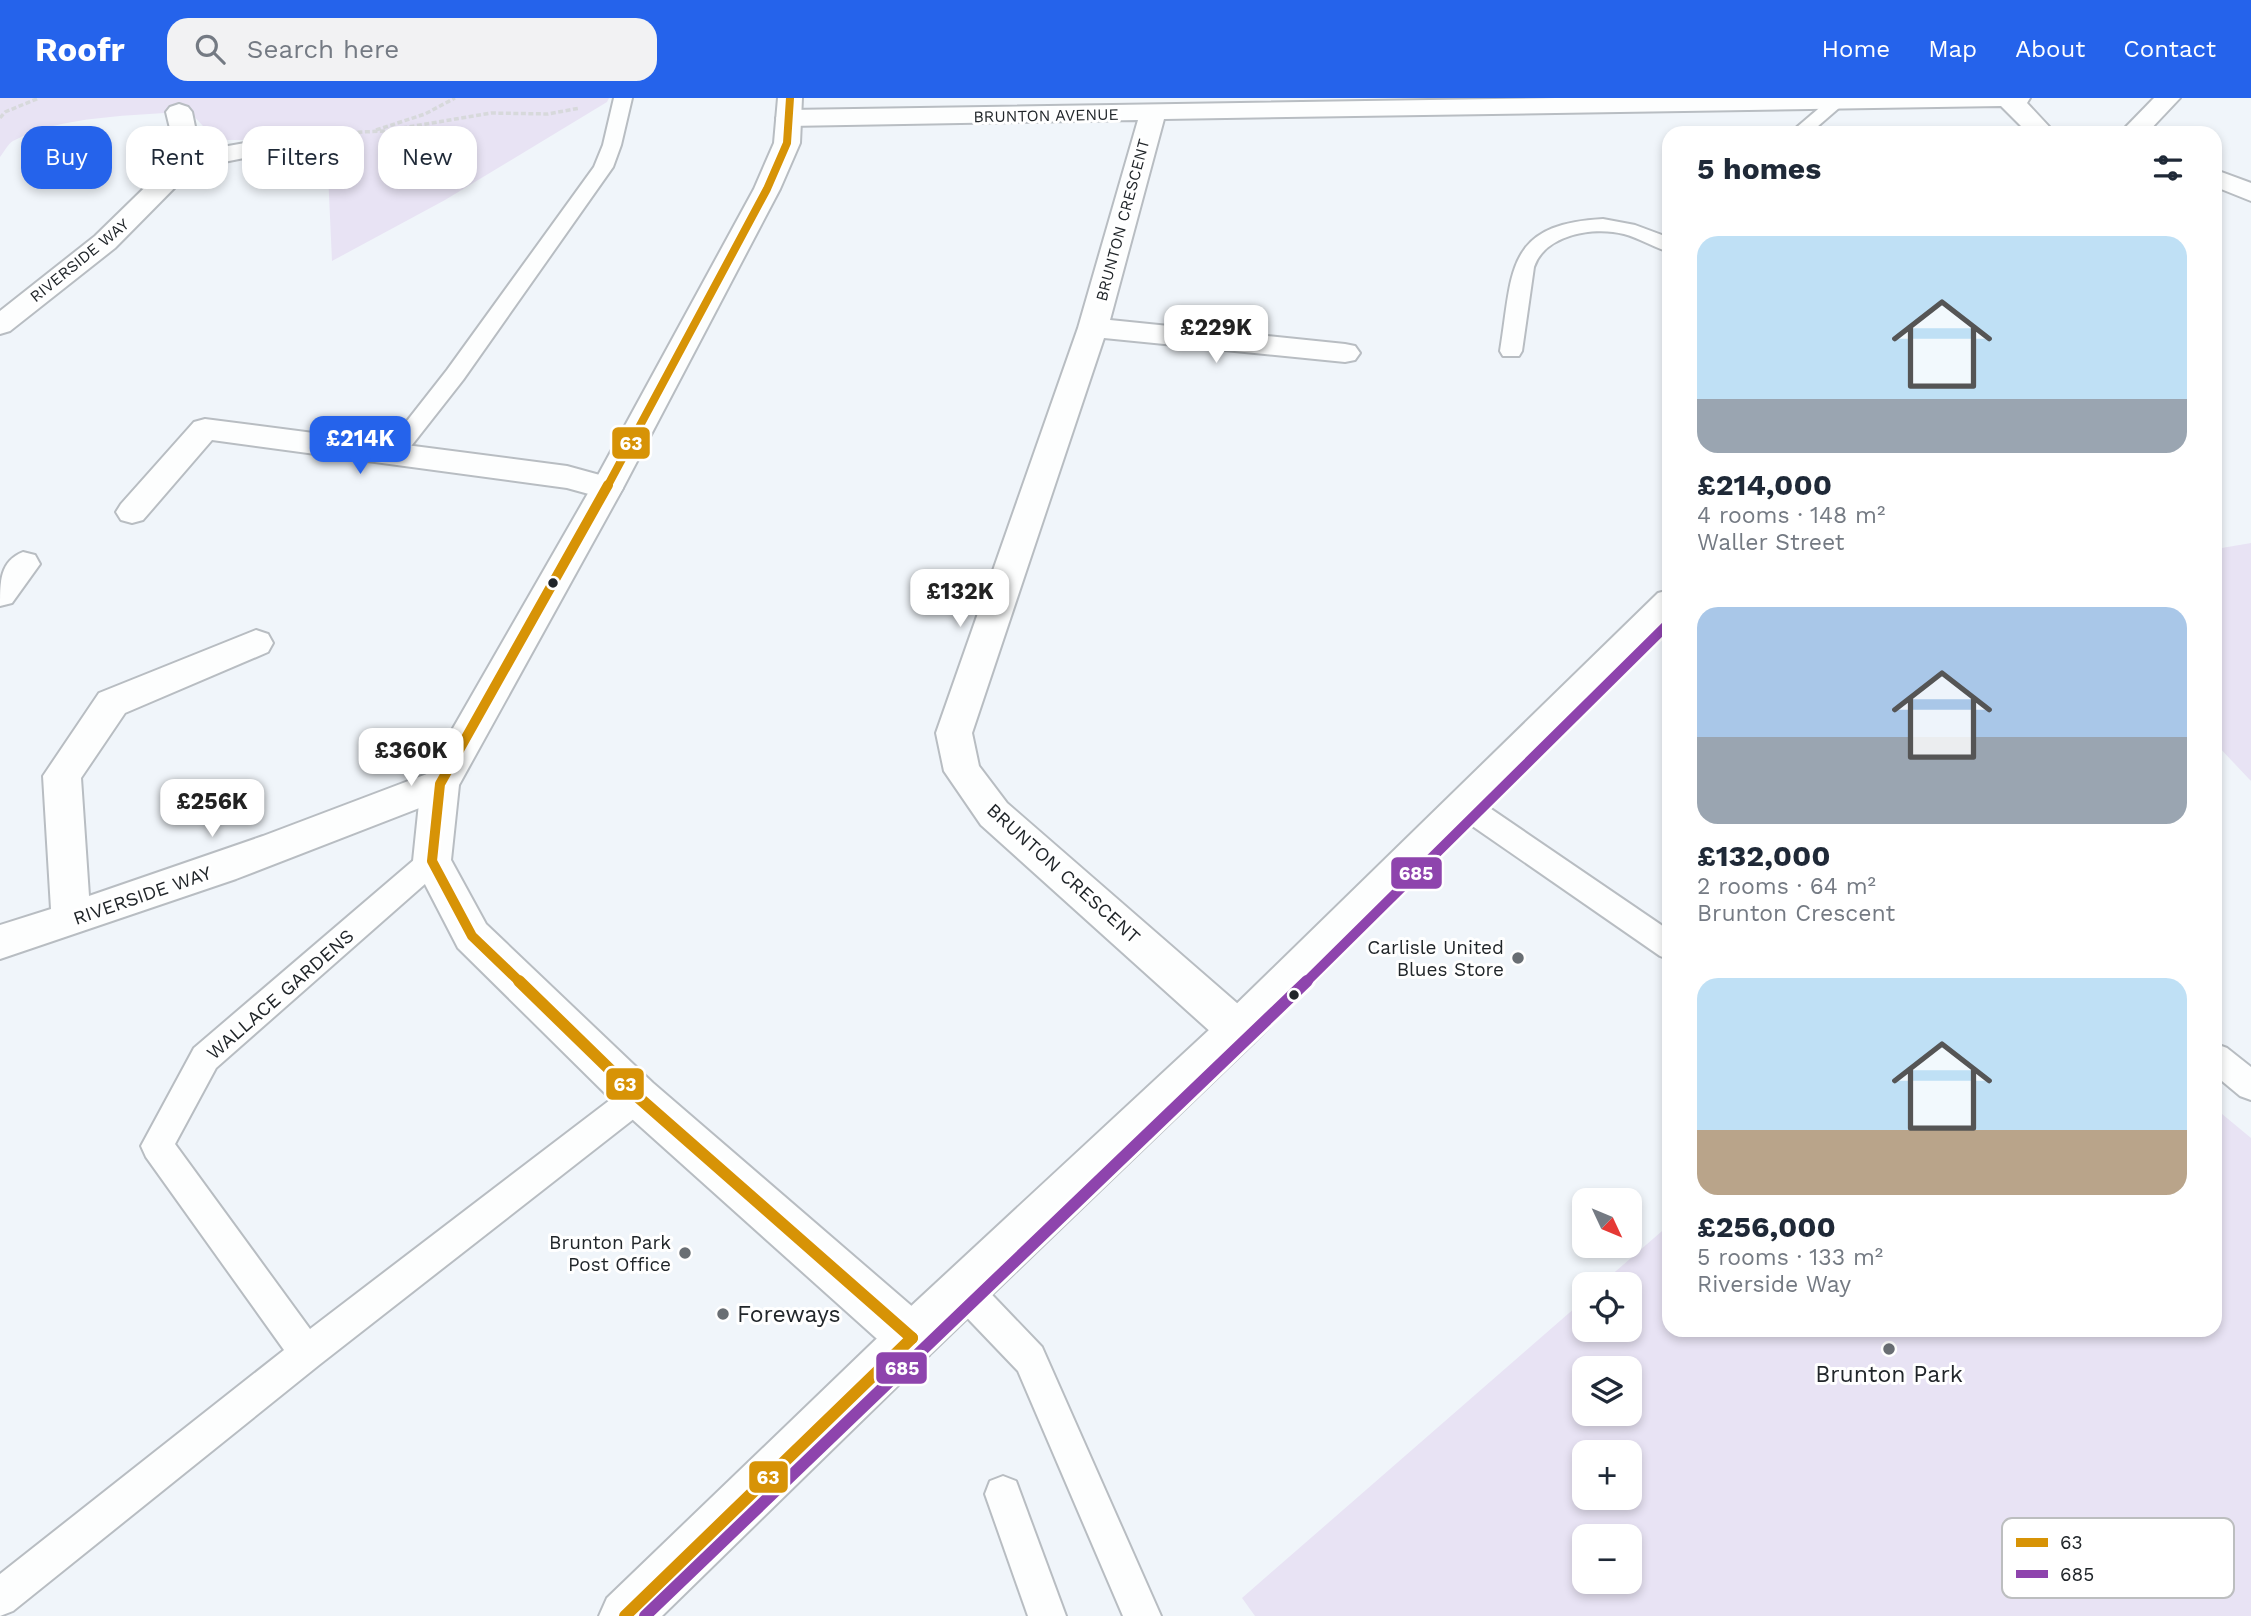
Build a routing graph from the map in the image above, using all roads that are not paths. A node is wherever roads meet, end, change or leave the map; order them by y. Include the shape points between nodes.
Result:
1 (623, 98) edge
2 (2007, 98) edge
3 (2018, 98) edge
4 (2159, 100) edge
5 (1838, 101) junction
6 (790, 108) edge
7 (179, 112) dead end
8 (1153, 113) junction
9 (182, 126) edge
10 (1808, 126) edge
11 (2035, 126) edge
12 (2139, 126) edge
13 (2222, 181) edge
14 (158, 189) edge
15 (2251, 193) edge
16 (1662, 241) edge
17 (0, 325) edge
18 (1093, 328) junction
19 (1511, 351) dead end
20 (1345, 353) dead end
21 (393, 454) junction
22 (607, 488) junction
23 (132, 512) dead end
24 (23, 564) dead end
25 (0, 594) edge
26 (1662, 609) edge
27 (256, 643) dead end
28 (440, 784) junction
29 (1465, 806) junction
30 (432, 861) junction
31 (71, 920) junction
32 (1662, 941) edge
33 (0, 942) edge
34 (1238, 1030) junction
35 (2222, 1063) edge
36 (2251, 1086) edge
37 (638, 1097) junction
38 (963, 1289) junction
39 (912, 1338) junction
40 (307, 1353) junction
41 (1003, 1494) dead end
42 (0, 1598) edge
43 (625, 1616) edge
44 (1046, 1616) edge
45 (1142, 1616) edge

1 - 21 lane via 603,167
2 - 3 street, BRUNTON AVENUE
2 - 5 street, BRUNTON AVENUE
2 - 11 street
4 - 12 street
5 - 8 street, BRUNTON AVENUE
5 - 10 lane
6 - 8 street, BRUNTON AVENUE
6 - 22 street via 787,143 767,189
7 - 9 street
8 - 18 street, BRUNTON CRESCENT
13 - 15 street
14 - 17 street, RIVERSIDE WAY via 106,242
16 - 19 lane via 1613,225 1577,228 1540,245 1526,261
18 - 20 street, BRUNTON CRESCENT
18 - 34 street, BRUNTON CRESCENT via 954,733 962,771 994,814
21 - 22 street via 567,477
21 - 23 street via 205,429
22 - 28 street
24 - 25 street
26 - 29 street
27 - 31 street via 112,702 62,776
28 - 30 street
28 - 31 street, RIVERSIDE WAY via 317,834
29 - 32 lane
29 - 34 street
30 - 37 street via 472,936
30 - 40 lane, WALLACE GARDENS via 205,1058 157,1146
31 - 33 street, RIVERSIDE WAY
34 - 38 street
35 - 36 lane
37 - 39 street
37 - 40 lane
38 - 39 street
38 - 45 lane via 1030,1359
39 - 43 street
40 - 42 lane
41 - 44 lane

